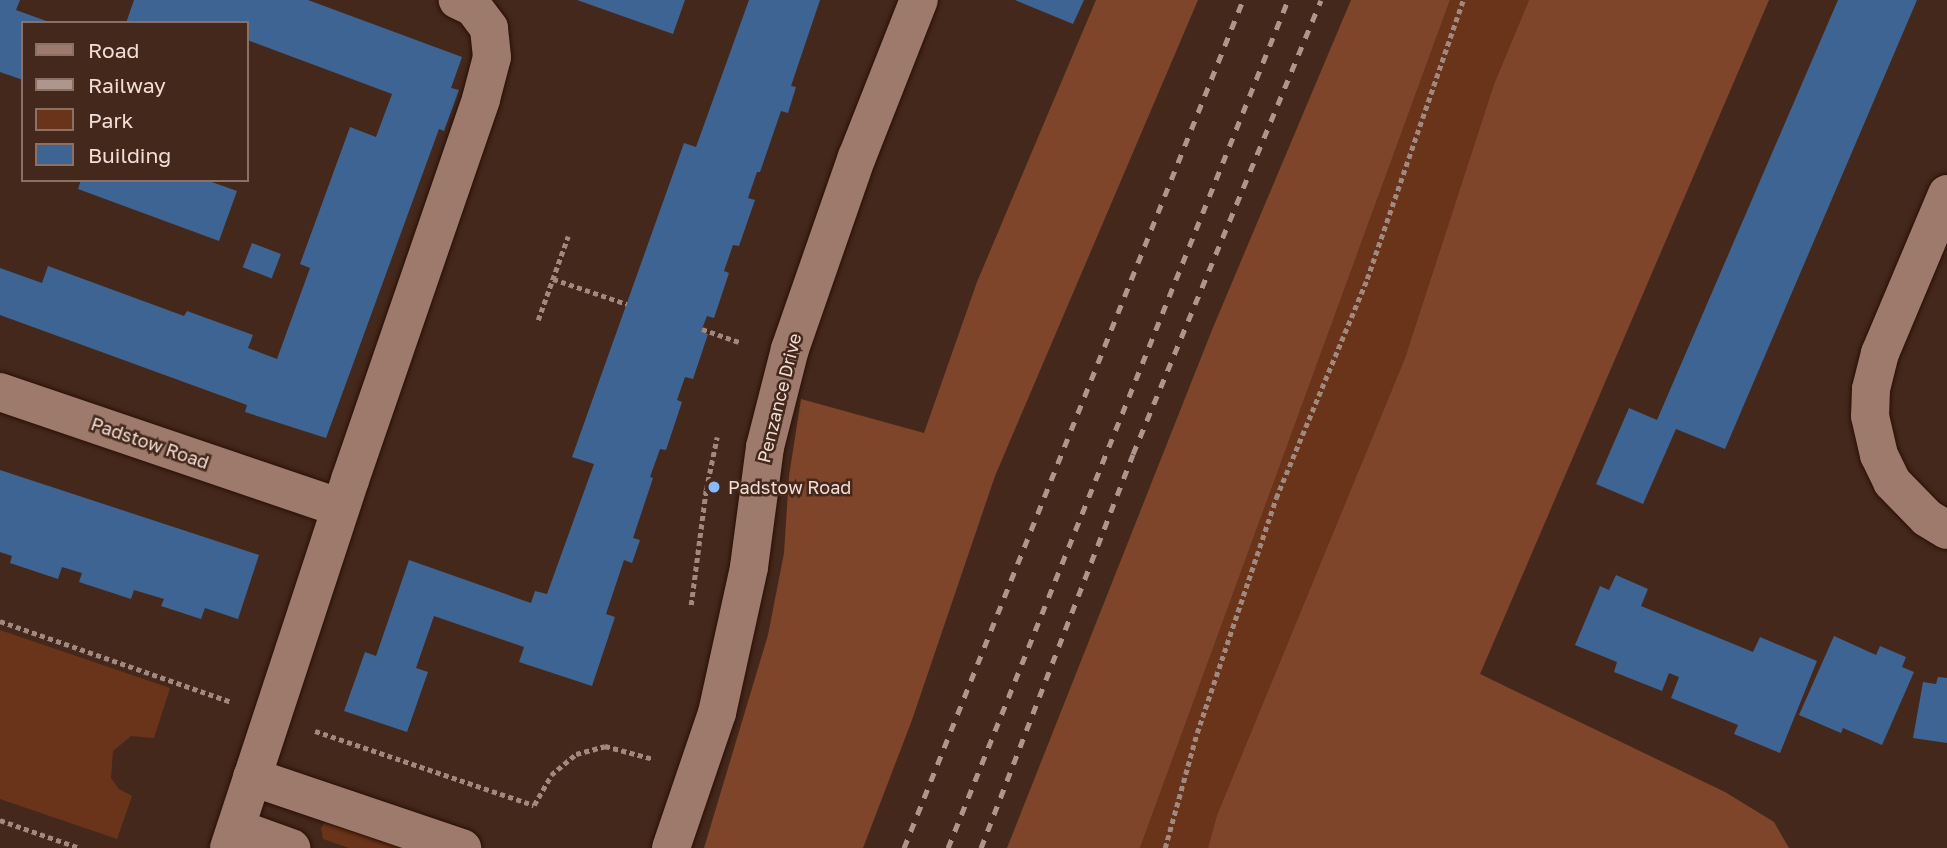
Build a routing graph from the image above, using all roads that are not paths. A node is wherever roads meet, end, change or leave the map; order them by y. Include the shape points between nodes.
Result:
1 (458, 0) edge
2 (919, 0) edge
3 (1947, 194) edge
4 (0, 391) edge
5 (340, 508) junction
6 (1947, 530) edge
7 (253, 777) junction
8 (233, 838) edge
9 (291, 848) edge
10 (462, 848) edge
11 (671, 848) edge

1 - 5 street via 472,7 489,28 492,57
2 - 11 street, Penzance Drive via 857,157 787,361 765,447 749,567 717,713
3 - 6 street via 1880,353 1870,416 1879,455 1892,482 1927,518
4 - 5 street, Padstow Road
5 - 7 street
7 - 8 street
7 - 10 street
8 - 9 street

